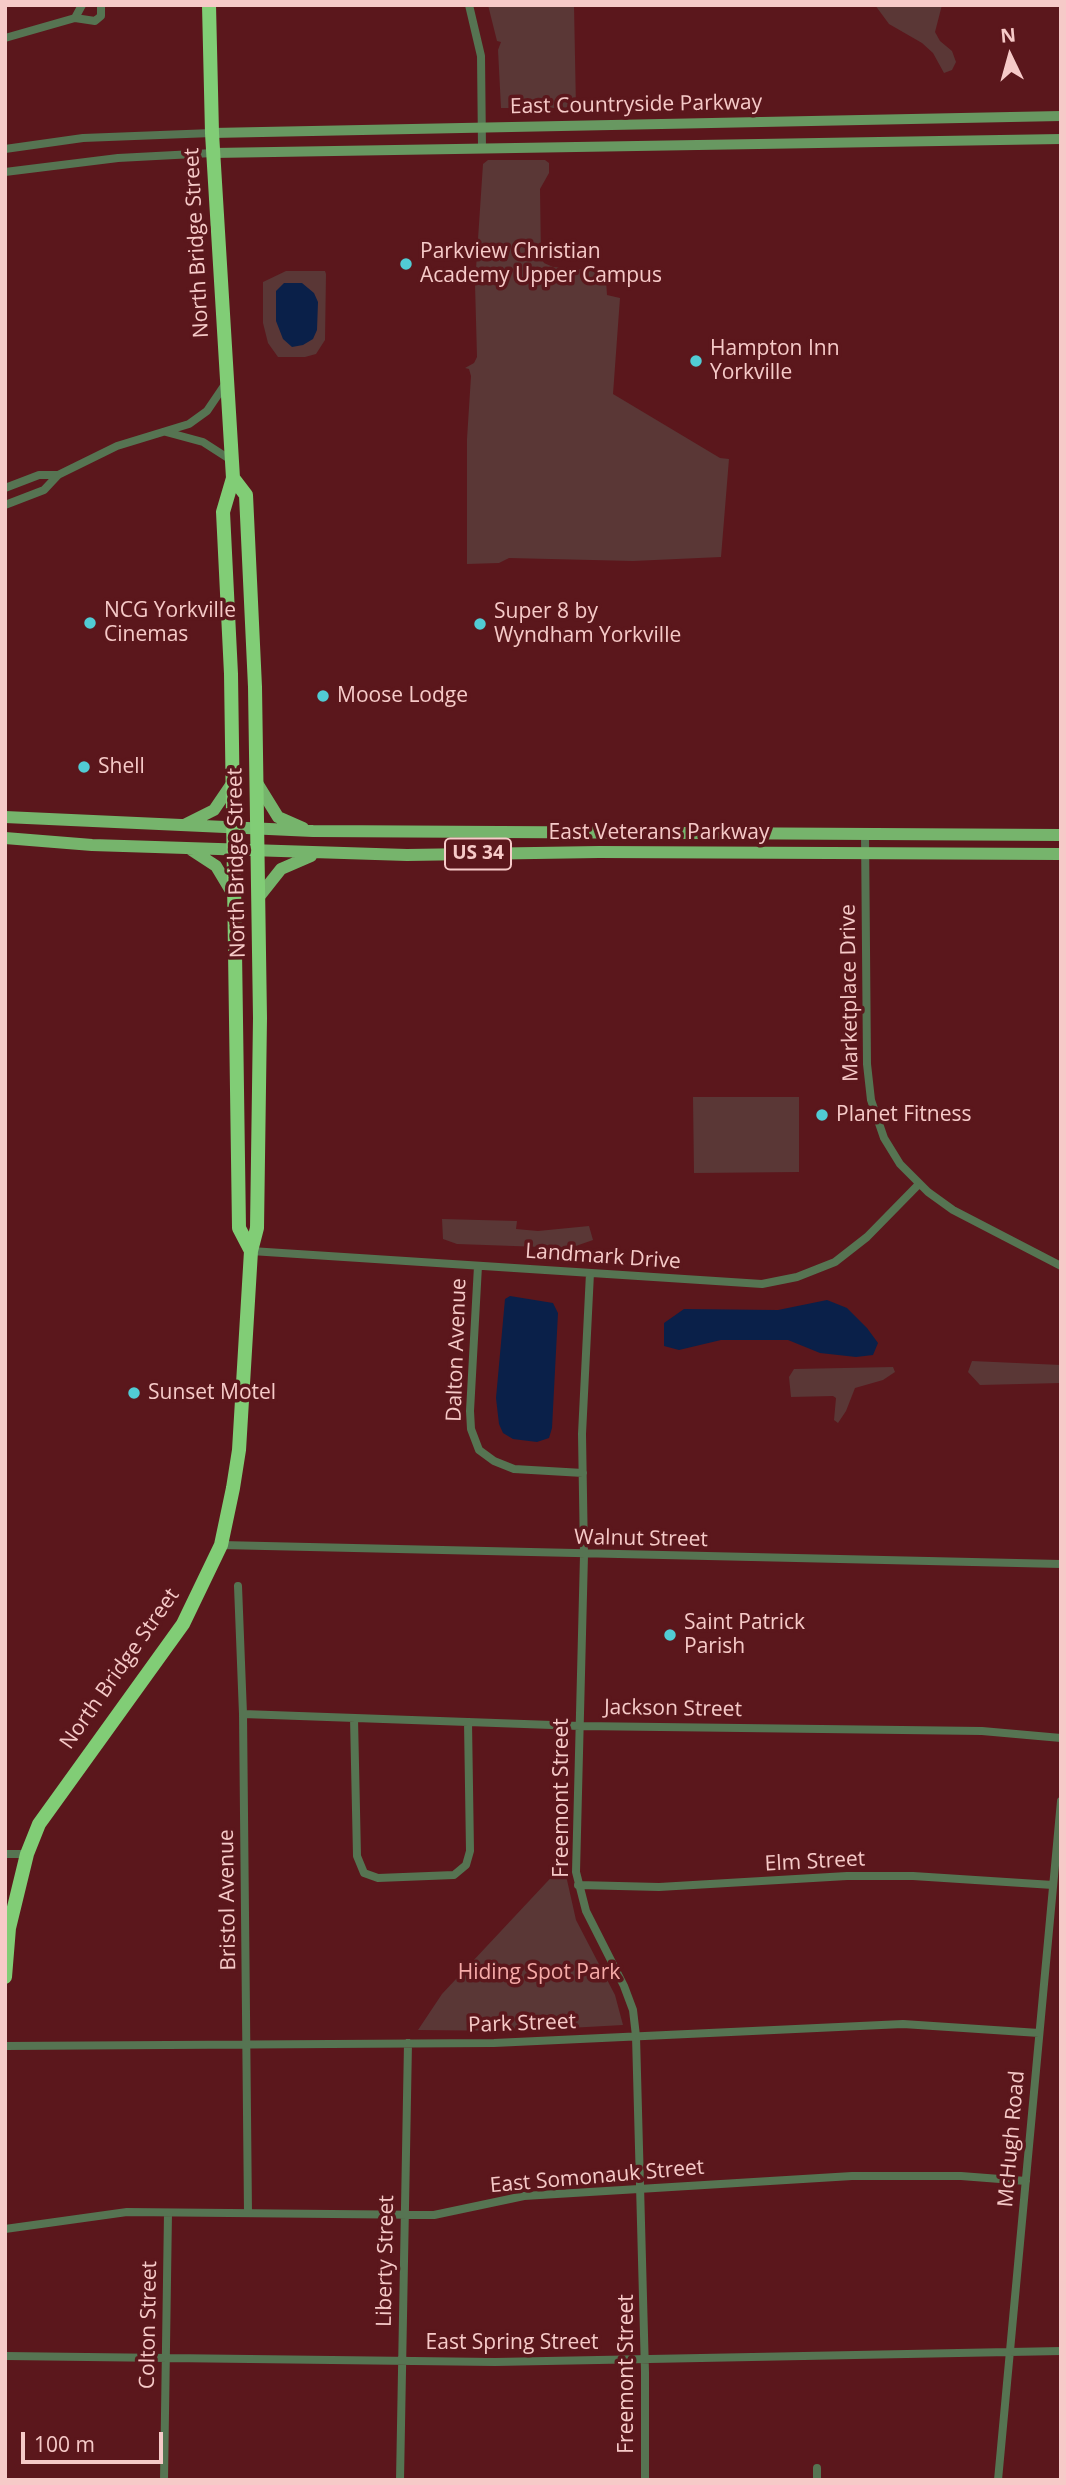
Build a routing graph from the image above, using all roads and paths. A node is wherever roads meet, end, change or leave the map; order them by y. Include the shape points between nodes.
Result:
1 (82, 5) edge
2 (101, 5) edge
3 (209, 5) edge
4 (469, 5) edge
5 (75, 18) junction
6 (5, 37) edge
7 (1061, 116) edge
8 (969, 118) junction
9 (797, 121) junction
10 (482, 127) junction
11 (212, 133) junction
12 (1061, 139) edge
13 (969, 140) junction
14 (797, 143) junction
15 (482, 148) junction
16 (5, 149) edge
17 (213, 153) junction
18 (5, 172) edge
19 (226, 383) junction
20 (166, 432) junction
21 (231, 460) junction
22 (58, 475) junction
23 (233, 478) junction
24 (5, 488) edge
25 (5, 505) edge
26 (233, 782) junction
27 (257, 783) junction
28 (5, 817) edge
29 (181, 826) junction
30 (234, 828) junction
31 (258, 830) junction
32 (313, 831) junction
33 (865, 833) junction
34 (1061, 835) edge
35 (5, 838) edge
36 (190, 849) junction
37 (234, 851) junction
38 (865, 851) junction
39 (257, 852) junction
40 (1061, 853) edge
41 (317, 854) junction
42 (258, 898) junction
43 (235, 899) junction
44 (918, 1185) junction
45 (251, 1251) junction
46 (478, 1266) junction
47 (1061, 1266) edge
48 (590, 1273) junction
49 (583, 1473) junction
50 (221, 1545) junction
51 (584, 1555) junction
52 (1061, 1564) edge
53 (238, 1587) dead end
54 (243, 1714) junction
55 (354, 1718) junction
56 (468, 1722) junction
57 (580, 1726) junction
58 (1061, 1738) edge
59 (1061, 1801) edge
60 (5, 1854) edge
61 (27, 1854) junction
62 (578, 1885) junction
63 (1053, 1885) junction
64 (5, 1977) edge
65 (1039, 2033) junction
66 (636, 2036) junction
67 (247, 2043) junction
68 (408, 2043) junction
69 (5, 2046) edge
70 (1026, 2181) junction
71 (642, 2190) junction
72 (168, 2213) junction
73 (248, 2213) junction
74 (404, 2216) junction
75 (5, 2229) edge
76 (1009, 2351) junction
77 (1061, 2351) edge
78 (5, 2356) edge
79 (166, 2359) junction
80 (645, 2359) junction
81 (401, 2360) junction
82 (817, 2468) dead end
83 (164, 2480) edge
84 (400, 2480) edge
85 (645, 2480) edge
86 (817, 2480) edge
87 (998, 2480) edge

1 - 5 street
2 - 5 street via 101,16 95,21
3 - 11 highway, North Bridge Street
4 - 10 street via 481,57
5 - 6 street
7 - 8 street, East Countryside Parkway
8 - 9 street, East Countryside Parkway
8 - 13 street
9 - 10 street, East Countryside Parkway
9 - 14 street
10 - 11 street, East Countryside Parkway
10 - 15 street
11 - 16 street via 96,137
11 - 17 highway, North Bridge Street
12 - 13 street, East Countryside Parkway
13 - 14 street, East Countryside Parkway
14 - 15 street, East Countryside Parkway
15 - 17 street, East Countryside Parkway
17 - 18 street via 107,159
17 - 19 highway, North Bridge Street
19 - 20 street via 201,416
19 - 21 highway, North Bridge Street
20 - 21 street via 203,442
20 - 22 street via 142,436
21 - 23 highway, North Bridge Street
22 - 24 street via 38,475
22 - 25 street via 44,490
23 - 26 highway, North Bridge Street via 223,512
23 - 27 highway, North Bridge Street via 246,495
26 - 29 main road via 214,810
26 - 30 highway, North Bridge Street
27 - 31 highway, North Bridge Street
27 - 32 main road via 278,817
28 - 29 main road, US 34
29 - 30 main road, US 34
30 - 31 main road, US 34
30 - 37 highway, North Bridge Street
31 - 32 main road, East Veterans Parkway / US 34
31 - 39 highway, North Bridge Street
32 - 33 main road, East Veterans Parkway / US 34
33 - 34 main road, East Veterans Parkway / US 34
33 - 38 street, Marketplace Drive
35 - 36 main road, US 34
36 - 37 main road, US 34
36 - 43 main road via 216,866
37 - 39 main road, US 34
37 - 43 highway, North Bridge Street
38 - 40 main road, East Veterans Parkway / US 34
38 - 41 main road, East Veterans Parkway / US 34
38 - 44 street, Marketplace Drive via 864,1020 869,1088 884,1138
39 - 41 main road, East Veterans Parkway / US 34
39 - 42 highway, North Bridge Street
41 - 42 main road via 281,869
42 - 45 highway, North Bridge Street via 257,1228
43 - 45 highway, North Bridge Street via 239,1228
44 - 47 street, Marketplace Drive via 953,1210
44 - 48 street, Landmark Drive via 846,1254 797,1278 752,1284
45 - 46 street, Landmark Drive
45 - 50 highway, North Bridge Street via 239,1450
46 - 48 street, Landmark Drive
46 - 49 street, Dalton Avenue via 470,1411 479,1450 514,1469
48 - 49 street, Freemont Street
49 - 51 street, Freemont Street
50 - 51 street, Walnut Street
50 - 61 highway, North Bridge Street via 183,1624 63,1786
51 - 52 street, Walnut Street
51 - 57 street, Freemont Street
53 - 54 street, Bristol Avenue
54 - 55 street, Jackson Street
54 - 67 street, Bristol Avenue
55 - 56 street, Jackson Street
55 - 56 street via 357,1857 364,1873 378,1878 454,1875 465,1867 470,1851
56 - 57 street, Jackson Street
57 - 58 street, Jackson Street via 982,1731
57 - 62 street, Freemont Street
59 - 63 street, McHugh Road
60 - 61 street
61 - 64 highway, North Bridge Street via 9,1928
62 - 63 street, Elm Street via 913,1876
62 - 66 street, Freemont Street via 590,1922 624,1986
63 - 65 street, McHugh Road
65 - 66 street, Park Street via 903,2024
65 - 70 street, McHugh Road
66 - 68 street, Park Street
66 - 71 street, Freemont Street
67 - 68 street, Park Street
67 - 69 street, Park Street
67 - 73 street, Bristol Avenue
68 - 74 street, Liberty Street
70 - 71 street, East Somonauk Street via 897,2174
70 - 76 street, McHugh Road
71 - 74 street, East Somonauk Street via 524,2196 434,2215
71 - 80 street, Freemont Street
72 - 73 street, East Somonauk Street
72 - 75 street, East Somonauk Street via 97,2214
72 - 79 street, Colton Street
73 - 74 street, East Somonauk Street
74 - 81 street, Liberty Street
76 - 77 street, East Spring Street
76 - 80 street, East Spring Street
76 - 87 street, McHugh Road
78 - 79 street, East Spring Street
79 - 81 street, East Spring Street
79 - 83 street, Colton Street
80 - 81 street, East Spring Street
80 - 85 street, Freemont Street
81 - 84 street, Liberty Street
82 - 86 street

